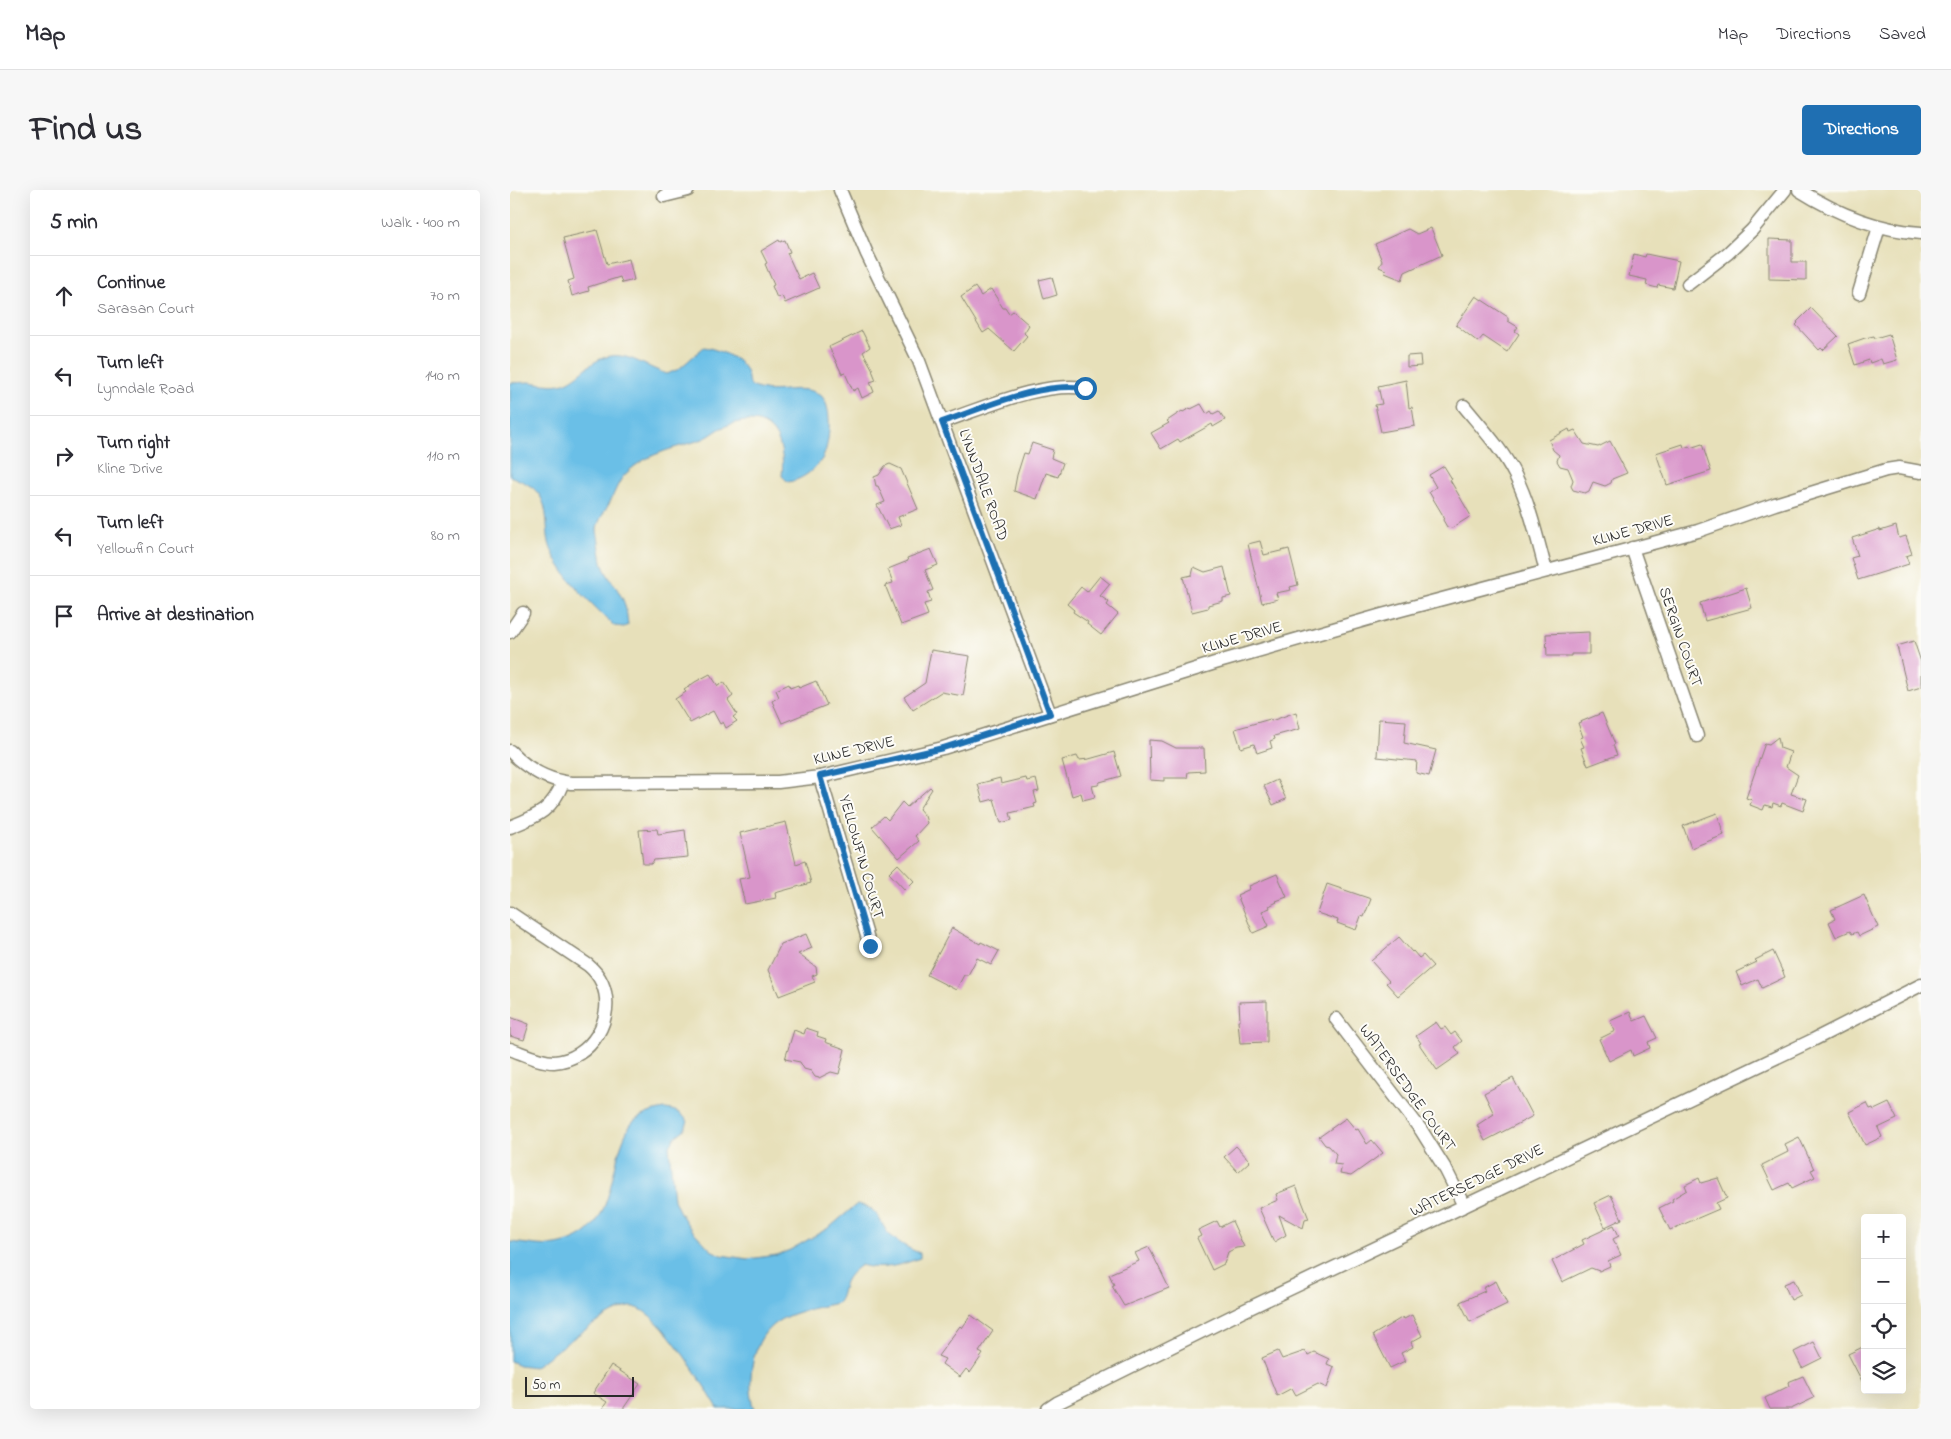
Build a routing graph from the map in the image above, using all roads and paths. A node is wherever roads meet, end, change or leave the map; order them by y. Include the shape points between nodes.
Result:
1 (688, 190) edge
2 (840, 190) edge
3 (1784, 190) edge
4 (1799, 190) edge
5 (664, 196) dead end
6 (1879, 227) junction
7 (1921, 233) edge
8 (1688, 284) dead end
9 (1858, 293) dead end
10 (1085, 388) dead end
11 (1464, 406) dead end
12 (942, 422) junction
13 (1921, 472) edge
14 (1632, 548) junction
15 (1546, 571) junction
16 (523, 613) dead end
17 (510, 632) edge
18 (1050, 714) junction
19 (1697, 736) dead end
20 (510, 751) edge
21 (820, 776) junction
22 (563, 782) junction
23 (510, 826) edge
24 (510, 913) edge
25 (870, 946) dead end
26 (1921, 985) edge
27 (1336, 1019) dead end
28 (510, 1049) edge
29 (1464, 1206) junction
30 (1048, 1409) edge

1 - 5 street
2 - 12 street, LYNNDALE ROAD via 919,362
3 - 8 street via 1752,230
4 - 6 street via 1840,214
6 - 7 street
6 - 9 street
10 - 12 street via 1041,388
11 - 15 street via 1499,448 1514,474 1526,501
12 - 18 street, LYNNDALE ROAD
13 - 14 street, KLINE DRIVE via 1899,468 1886,470
14 - 15 street, KLINE DRIVE
14 - 19 street, SERGIN COURT
15 - 18 street, KLINE DRIVE via 1376,616
16 - 17 street
18 - 21 street, KLINE DRIVE via 943,748
20 - 22 street, KLINE DRIVE via 534,772
21 - 22 street, KLINE DRIVE via 750,783
21 - 25 street, YELLOWFIN COURT
22 - 23 street via 548,808 537,816
24 - 28 street via 588,965 603,984 607,1004 600,1032 580,1054 554,1062 541,1061
26 - 29 street, WATERSEDGE DRIVE
27 - 29 street, WATERSEDGE COURT via 1421,1130
29 - 30 street, WATERSEDGE DRIVE via 1241,1312

